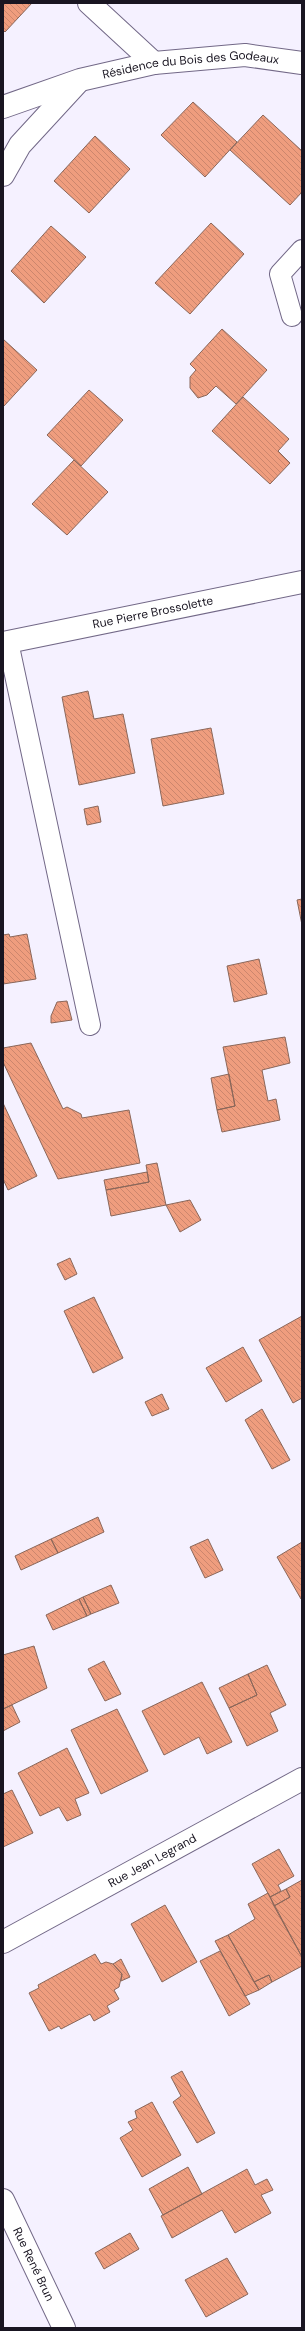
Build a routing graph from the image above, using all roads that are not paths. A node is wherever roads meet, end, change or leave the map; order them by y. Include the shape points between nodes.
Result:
1 (89, 3) edge
2 (154, 62) junction
3 (302, 63) edge
4 (80, 80) junction
5 (3, 107) edge
6 (3, 175) edge
7 (302, 250) edge
8 (292, 316) dead end
9 (302, 582) edge
10 (5, 642) edge
11 (90, 1025) dead end
12 (302, 1779) edge
13 (3, 1942) edge
14 (3, 2200) edge
15 (64, 2328) edge

1 - 2 street
2 - 3 street, Résidence du Bois des Godeaux via 245,55
2 - 4 street, Résidence du Bois des Godeaux
4 - 5 street, Résidence du Bois des Godeaux
4 - 6 street via 20,145
7 - 8 lane via 280,274
9 - 10 street, Rue Pierre Brossolette
10 - 11 lane
12 - 13 street, Rue Jean Legrand
14 - 15 street, Rue René Brun

